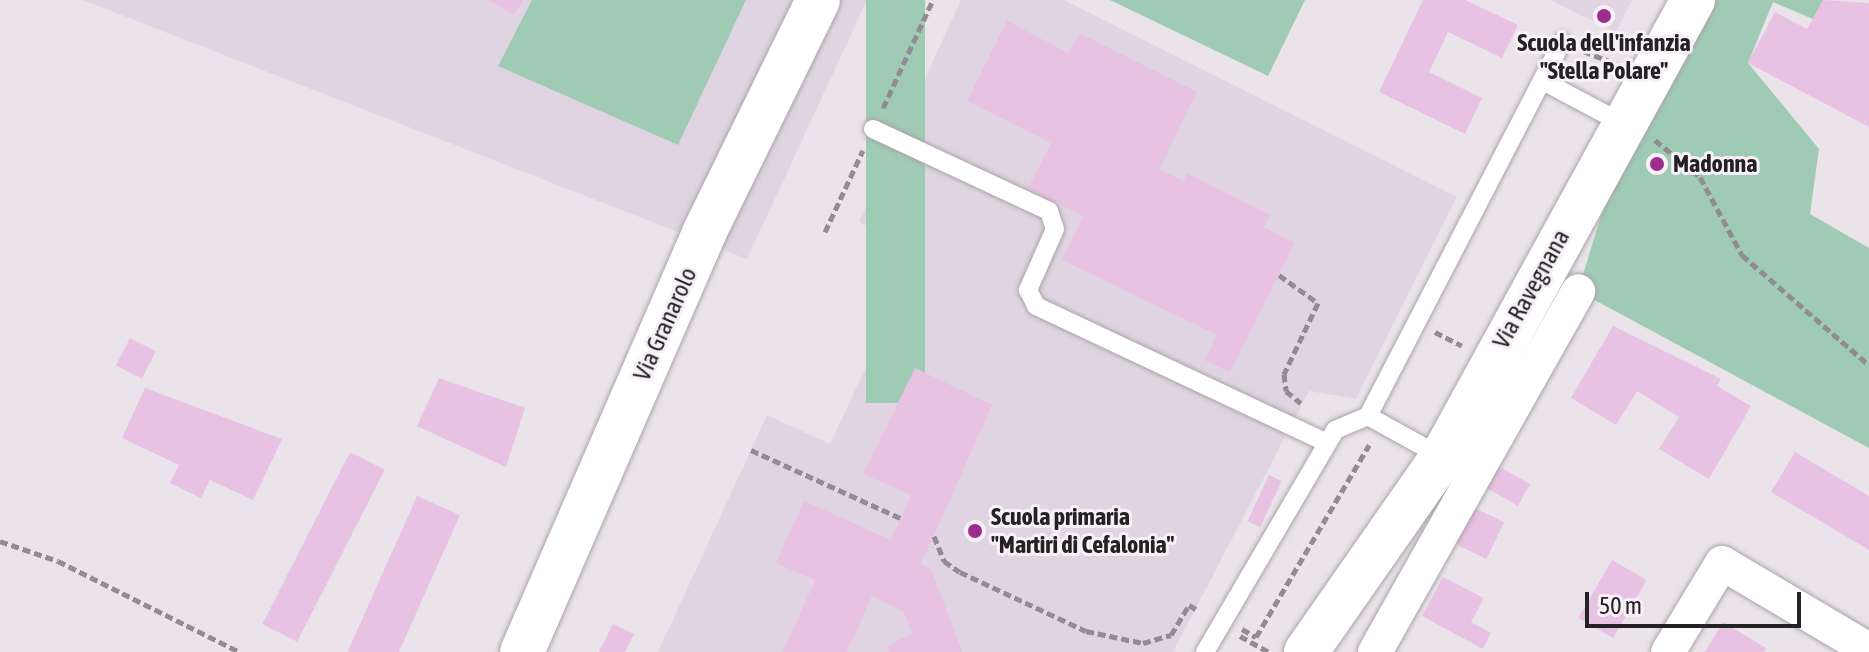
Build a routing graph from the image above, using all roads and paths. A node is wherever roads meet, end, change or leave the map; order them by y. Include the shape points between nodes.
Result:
1 (818, 0) edge
2 (1693, 0) edge
3 (1562, 42) joint
4 (1616, 65) dead end
5 (1543, 81) junction
6 (1622, 123) junction
7 (873, 129) dead end
8 (1279, 275) dead end
9 (1578, 291) dead end
10 (1431, 330) dead end
11 (1463, 347) dead end
12 (1869, 365) edge
13 (1302, 404) dead end
14 (1368, 416) junction
15 (1327, 443) junction
16 (1369, 445) dead end
17 (751, 450) dead end
18 (1458, 466) junction
19 (1408, 510) junction
20 (900, 518) dead end
21 (934, 536) dead end
22 (0, 541) edge
23 (1196, 609) dead end
24 (1869, 650) edge
25 (240, 652) edge
26 (522, 652) edge
27 (1205, 652) edge
28 (1269, 652) edge
29 (1306, 652) edge
30 (1330, 652) edge
31 (1375, 652) edge
32 (1668, 652) edge

1 - 26 main road, Via Granarolo via 704,233
2 - 6 main road, Via Ravegnana
3 - 4 path
3 - 5 lane
5 - 6 lane
5 - 14 lane
6 - 12 path via 1664,145 1700,177 1742,255
6 - 18 main road, Via Ravegnana
7 - 15 lane via 1049,211 1055,229 1028,290 1036,306
8 - 13 path via 1315,294 1318,303 1284,374 1286,391
9 - 18 street, Via Ravegnana
10 - 11 path
14 - 15 lane via 1335,430
14 - 18 lane
15 - 27 lane
16 - 28 path via 1256,637 1234,624 1231,630
17 - 20 path
18 - 19 main road, Via Ravegnana
18 - 31 street, Via Ravegnana
19 - 29 main road, Via Ravegnana
19 - 30 main road, Via Ravegnana
21 - 23 path via 944,561 960,572 1086,631 1143,643 1171,635 1189,605
22 - 25 path via 58,561
24 - 32 street via 1722,563

